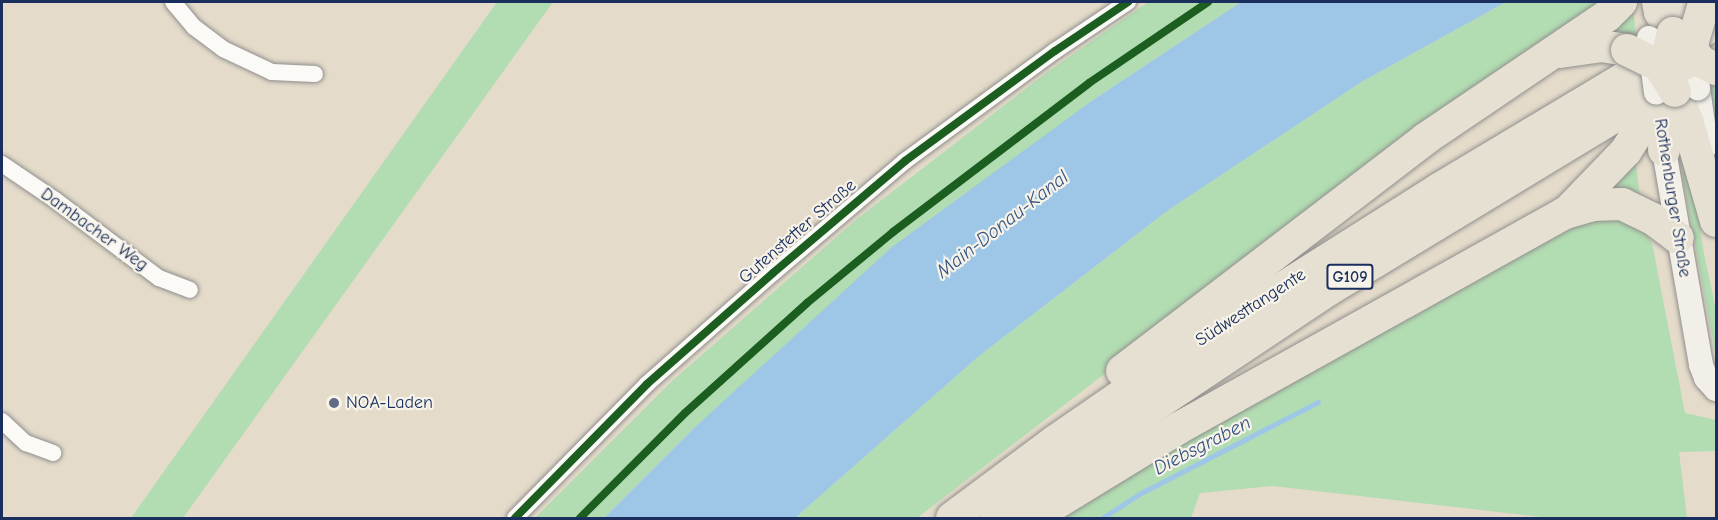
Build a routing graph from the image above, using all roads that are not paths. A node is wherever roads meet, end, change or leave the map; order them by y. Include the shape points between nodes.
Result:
1 (173, 2) edge
2 (1128, 2) edge
3 (1621, 2) edge
4 (1644, 2) edge
5 (1677, 51) edge
6 (1545, 58) junction
7 (315, 74) dead end
8 (1664, 150) joint
9 (2, 164) edge
10 (1565, 213) junction
11 (1716, 216) edge
12 (1716, 220) edge
13 (1678, 238) junction
14 (190, 290) dead end
15 (1716, 389) edge
16 (2, 421) edge
17 (1053, 442) junction
18 (53, 453) dead end
19 (514, 519) edge
20 (952, 519) edge
21 (997, 519) edge
22 (1032, 519) edge

1 - 7 street via 194,27 223,49 272,72
2 - 19 street, Gutenstetter Straße via 1055,51 887,176 647,384
3 - 6 highway
4 - 5 main road
5 - 6 highway via 1591,47
5 - 8 highway
5 - 10 highway via 1626,151
5 - 11 main road
5 - 12 highway
5 - 17 highway, Südwesttangente / G109 via 1563,114 1305,273
5 - 21 highway, Südwesttangente / G109 via 1151,408
6 - 17 highway via 1425,139 1209,302 1079,405
8 - 13 main road, Rothenburger Straße
9 - 14 street, Dambacher Weg via 159,278
10 - 13 highway via 1593,205 1622,204 1653,219
10 - 22 highway via 1177,429
13 - 15 main road, Rothenburger Straße via 1701,365
16 - 18 street via 26,443
17 - 20 highway, Südwesttangente / G109

